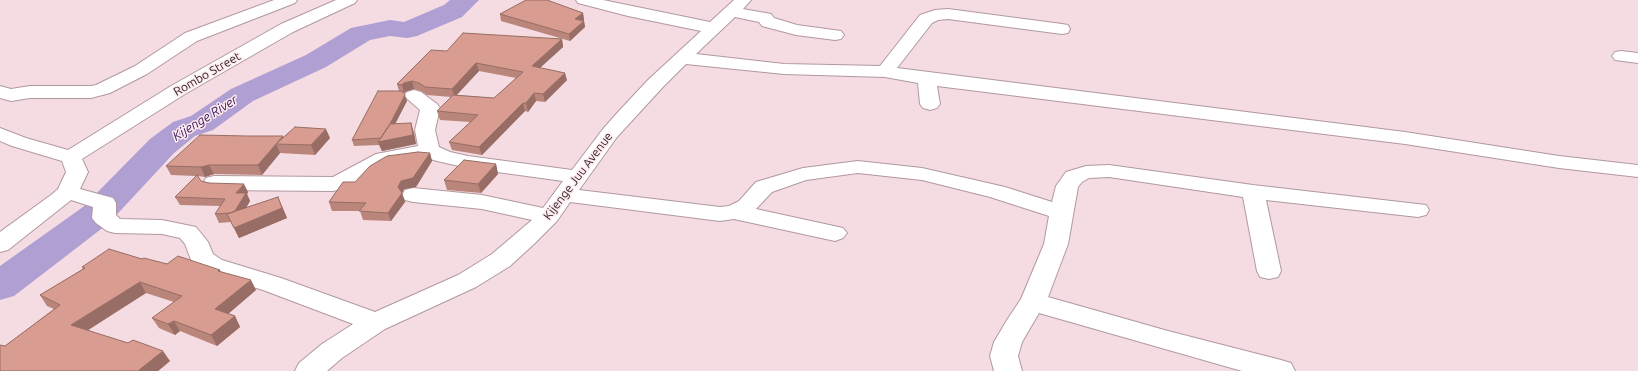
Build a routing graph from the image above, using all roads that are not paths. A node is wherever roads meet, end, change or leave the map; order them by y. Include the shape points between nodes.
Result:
1 (289, 0) edge
2 (349, 0) edge
3 (584, 0) edge
4 (737, 6) edge
5 (713, 28) junction
6 (1062, 29) dead end
7 (835, 35) dead end
8 (682, 58) junction
9 (885, 72) junction
10 (927, 79) junction
11 (0, 92) edge
12 (414, 96) dead end
13 (930, 104) dead end
14 (0, 134) edge
15 (429, 151) junction
16 (70, 157) junction
17 (1638, 171) edge
18 (579, 177) junction
19 (214, 183) edge
20 (1253, 192) junction
21 (71, 193) junction
22 (413, 195) dead end
23 (565, 196) junction
24 (1418, 210) dead end
25 (734, 212) junction
26 (1061, 212) junction
27 (549, 216) junction
28 (835, 233) dead end
29 (0, 244) edge
30 (1268, 271) dead end
31 (1033, 302) junction
32 (376, 322) junction
33 (309, 371) edge
34 (1008, 371) edge
35 (1280, 371) edge

1 - 11 street via 190,38 141,70 104,90 11,94
2 - 16 street, Rombo Street via 287,28 178,90
3 - 5 street
4 - 5 street, Kijenge Juu Avenue
4 - 7 street via 765,18 768,22 796,30
5 - 8 street, Kijenge Juu Avenue
6 - 9 street via 948,14 935,15 926,18
8 - 9 street via 784,69
8 - 18 street, Kijenge Juu Avenue via 610,133
9 - 10 street
10 - 13 street
10 - 17 street via 1405,138 1559,162
12 - 15 street via 430,108 425,130
14 - 16 street
15 - 18 street via 468,162
15 - 19 street via 382,158 343,182 333,184
16 - 21 street via 77,172
18 - 23 street, Kijenge Juu Avenue
20 - 24 street
20 - 26 street via 1109,171 1086,172 1074,177 1067,186
20 - 30 street
21 - 29 street
21 - 32 street via 105,203 104,218 115,226 162,227 188,232 196,242 202,259 213,266 272,284
22 - 27 street via 482,202
23 - 25 street via 720,214
23 - 27 street, Kijenge Juu Avenue
25 - 26 street via 747,206 764,187 802,174 858,167 922,174 997,192
25 - 28 street
26 - 31 street via 1056,244
27 - 32 street, Kijenge Juu Avenue via 526,240 501,260 467,280
31 - 34 street via 1008,342 1004,356
31 - 35 street
32 - 33 street, Kijenge Juu Avenue via 332,351

